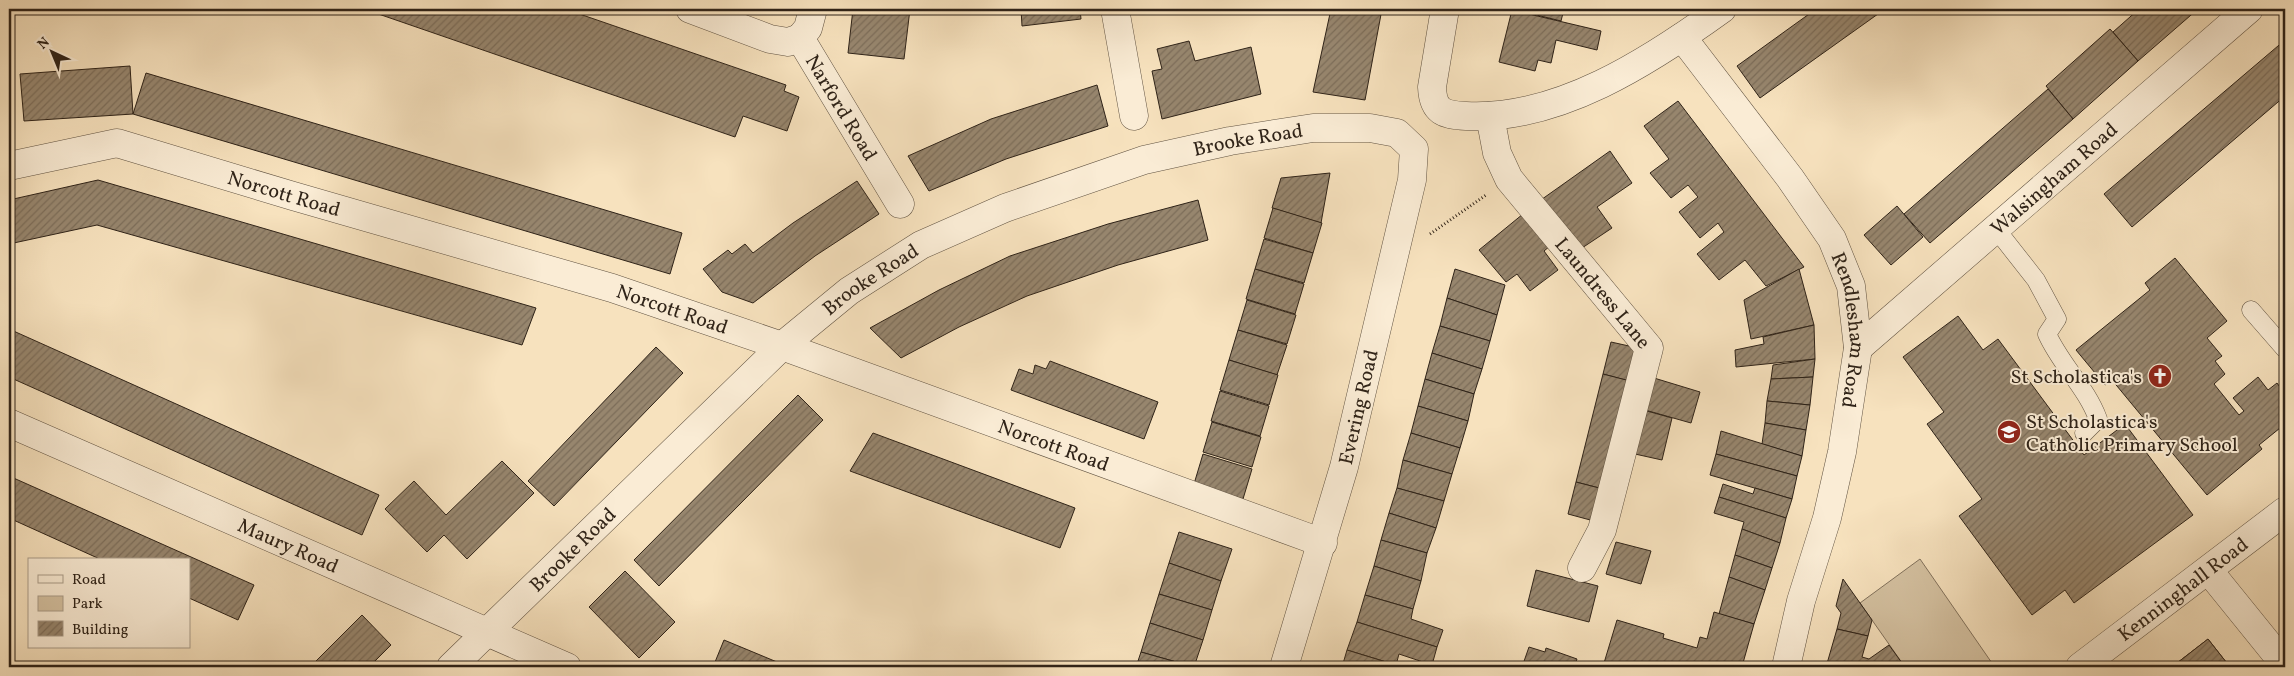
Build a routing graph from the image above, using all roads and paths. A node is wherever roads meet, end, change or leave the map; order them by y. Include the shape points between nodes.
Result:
1 (690, 9) edge
2 (813, 9) edge
3 (1115, 9) edge
4 (1445, 9) edge
5 (1722, 9) edge
6 (2249, 9) edge
7 (1682, 37) junction
8 (800, 38) junction
9 (1134, 116) dead end
10 (1490, 116) junction
11 (1411, 144) joint
12 (9, 166) edge
13 (1509, 179) junction
14 (900, 204) dead end
15 (1996, 229) junction
16 (1396, 246) junction
17 (2251, 310) dead end
18 (782, 346) junction
19 (1858, 348) junction
20 (2285, 349) edge
21 (9, 423) edge
22 (2084, 433) dead end
23 (2285, 511) edge
24 (1322, 543) junction
25 (1582, 568) dead end
26 (2209, 571) junction
27 (486, 632) junction
28 (2285, 665) edge
29 (451, 667) edge
30 (567, 667) edge
31 (1284, 667) edge
32 (1786, 667) edge
33 (2080, 667) edge

1 - 8 street via 770,39 788,42
2 - 8 street, Narford Road via 808,28
3 - 9 street
4 - 10 street via 1432,87 1434,102 1440,111 1448,115
5 - 7 street
6 - 15 street, Walsingham Road
7 - 10 street via 1626,71 1553,103
7 - 19 street, Rendlesham Road via 1832,238 1851,286
8 - 14 street, Narford Road
10 - 13 street, Laundress Lane via 1497,153
11 - 16 street, Evering Road via 1415,162
11 - 18 street, Brooke Road via 1397,132 1382,129 1314,128 1230,141 1144,160 1005,208 921,245 849,291
12 - 18 street, Norcott Road via 118,143 612,288
13 - 16 path via 1438,226 1419,243
13 - 25 street, Laundress Lane via 1649,348 1602,530
15 - 19 street, Walsingham Road
15 - 22 lane via 2036,280 2057,319 2047,334 2056,354 2091,400 2098,419
16 - 24 street, Evering Road via 1344,467
17 - 20 lane
18 - 24 street, Norcott Road
18 - 27 street, Brooke Road
19 - 32 street, Rendlesham Road via 1842,452
21 - 27 street, Maury Road
23 - 26 street, Kenninghall Road
24 - 31 street, Evering Road
26 - 28 street
26 - 33 street, Kenninghall Road
27 - 29 street, Brooke Road
27 - 30 street, Maury Road

